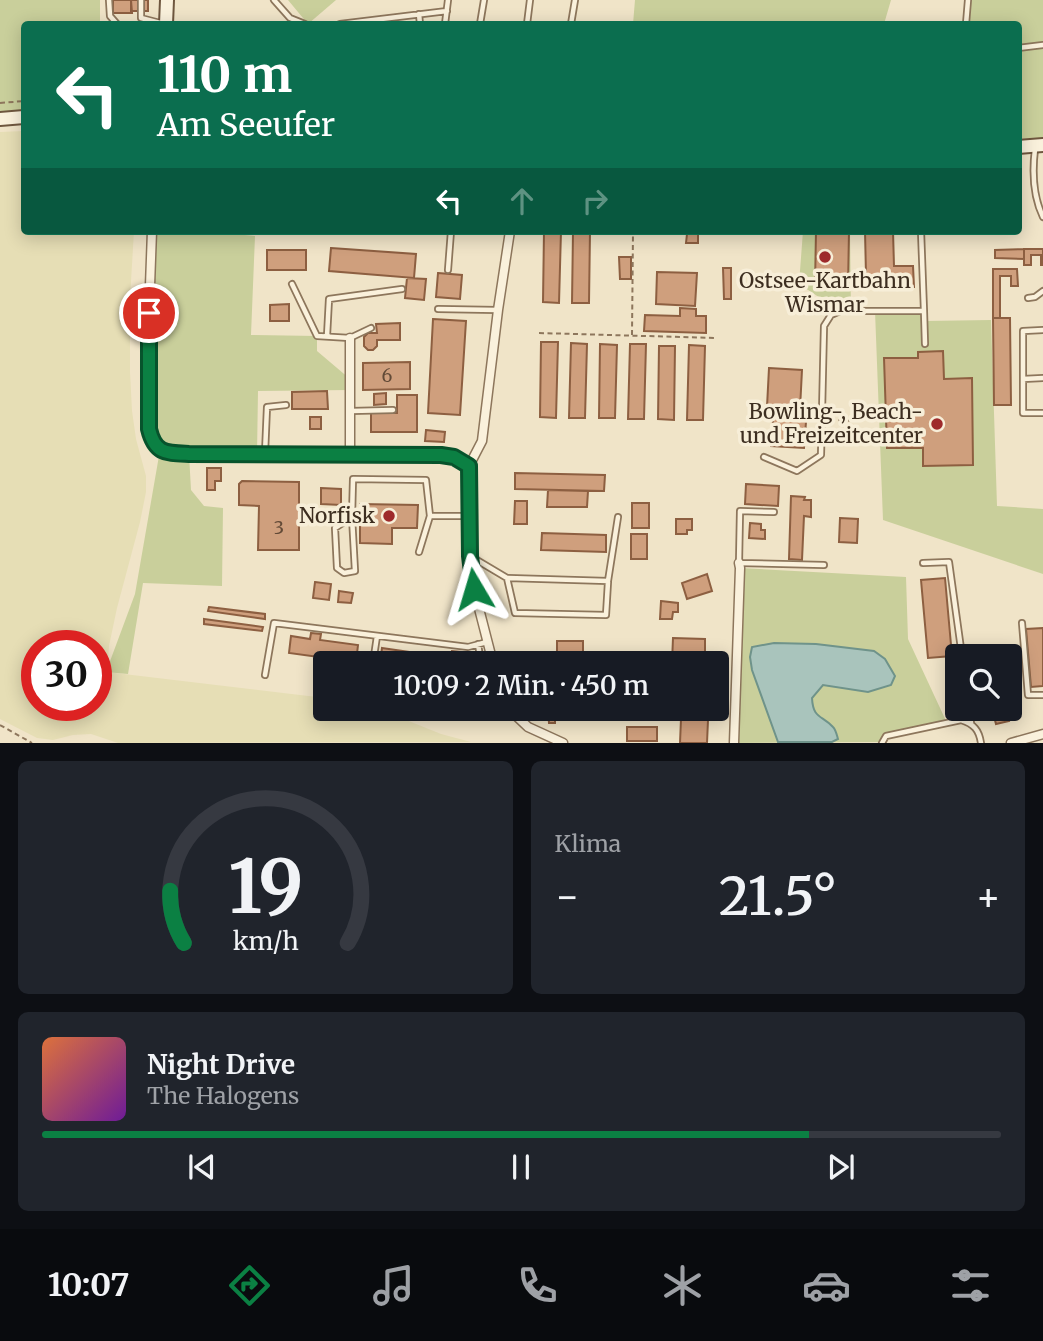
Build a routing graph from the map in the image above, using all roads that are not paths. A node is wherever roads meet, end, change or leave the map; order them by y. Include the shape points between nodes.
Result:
1 (109, 0) edge
2 (141, 0) edge
3 (167, 0) edge
4 (274, 0) edge
5 (448, 0) edge
6 (484, 0) edge
7 (530, 0) edge
8 (575, 0) edge
9 (968, 0) edge
10 (447, 11) junction
11 (419, 14) junction
12 (114, 21) edge
13 (146, 21) edge
14 (165, 21) edge
15 (298, 21) edge
16 (364, 21) edge
17 (420, 21) edge
18 (445, 21) edge
19 (480, 21) edge
20 (527, 21) edge
21 (572, 21) edge
22 (966, 21) edge
23 (1043, 45) edge
24 (1022, 48) edge
25 (21, 117) edge
26 (0, 119) edge
27 (1039, 145) edge
28 (1043, 217) edge
29 (152, 235) edge
30 (451, 235) edge
31 (509, 235) edge
32 (921, 235) edge
33 (448, 270) dead end
34 (292, 284) dead end
35 (401, 289) dead end
36 (1043, 290) edge
37 (1028, 298) dead end
38 (438, 309) dead end
39 (498, 310) junction
40 (924, 311) junction
41 (371, 328) dead end
42 (1043, 330) edge
43 (327, 336) junction
44 (350, 338) junction
45 (925, 344) dead end
46 (1043, 378) edge
47 (1023, 379) junction
48 (286, 405) dead end
49 (393, 410) dead end
50 (350, 411) junction
51 (1043, 413) edge
52 (265, 454) junction
53 (351, 454) junction
54 (764, 457) dead end
55 (469, 466) junction
56 (774, 512) dead end
57 (430, 516) junction
58 (469, 516) junction
59 (352, 517) junction
60 (618, 517) dead end
61 (419, 552) dead end
62 (470, 556) junction
63 (739, 563) junction
64 (923, 563) dead end
65 (824, 565) dead end
66 (507, 578) junction
67 (608, 581) junction
68 (1022, 623) dead end
69 (377, 636) junction
70 (483, 643) junction
71 (960, 644) edge
72 (375, 651) edge
73 (482, 651) edge
74 (487, 651) edge
75 (265, 675) dead end
76 (1043, 695) edge
77 (522, 721) edge
78 (971, 723) joint
79 (1043, 734) edge
80 (564, 743) edge
81 (734, 743) edge
82 (883, 743) edge
83 (981, 743) edge
84 (1010, 743) edge

1 - 12 lane
2 - 13 lane via 141,18
3 - 14 main road
4 - 15 lane
5 - 10 lane
6 - 19 lane
7 - 20 lane
8 - 21 lane
9 - 22 lane
10 - 11 lane
10 - 18 lane
11 - 16 lane
11 - 17 lane
23 - 24 lane
25 - 26 main road
27 - 28 lane via 1034,178
29 - 52 street via 152,442 169,453
30 - 33 lane
31 - 39 street
32 - 40 lane
34 - 43 lane via 317,336
35 - 43 lane via 329,299
36 - 37 lane
38 - 39 lane
39 - 55 street via 482,441
40 - 45 lane
40 - 54 lane via 840,311 831,315 824,326 821,455 797,471
41 - 44 lane
42 - 47 lane via 1023,331
43 - 44 lane
44 - 50 street
46 - 47 lane
47 - 51 lane via 1023,413
48 - 52 lane via 267,407
49 - 50 lane
50 - 53 street
52 - 53 street
53 - 55 street via 441,455
55 - 58 street
56 - 63 lane via 740,511
57 - 58 lane
57 - 59 lane via 426,480 353,479
57 - 61 lane
58 - 62 street
59 - 59 lane via 335,528 337,568 344,573 355,571
60 - 67 lane
62 - 66 lane
62 - 70 street
63 - 65 lane
63 - 81 street
64 - 71 lane via 949,562
66 - 67 lane
66 - 67 lane via 516,613 606,615
68 - 76 lane via 1028,695
69 - 70 lane via 468,647
69 - 72 lane
69 - 75 lane via 274,623
70 - 73 lane
70 - 74 street
77 - 80 street
78 - 82 lane via 961,720 899,733 886,736
78 - 83 lane
79 - 84 street

